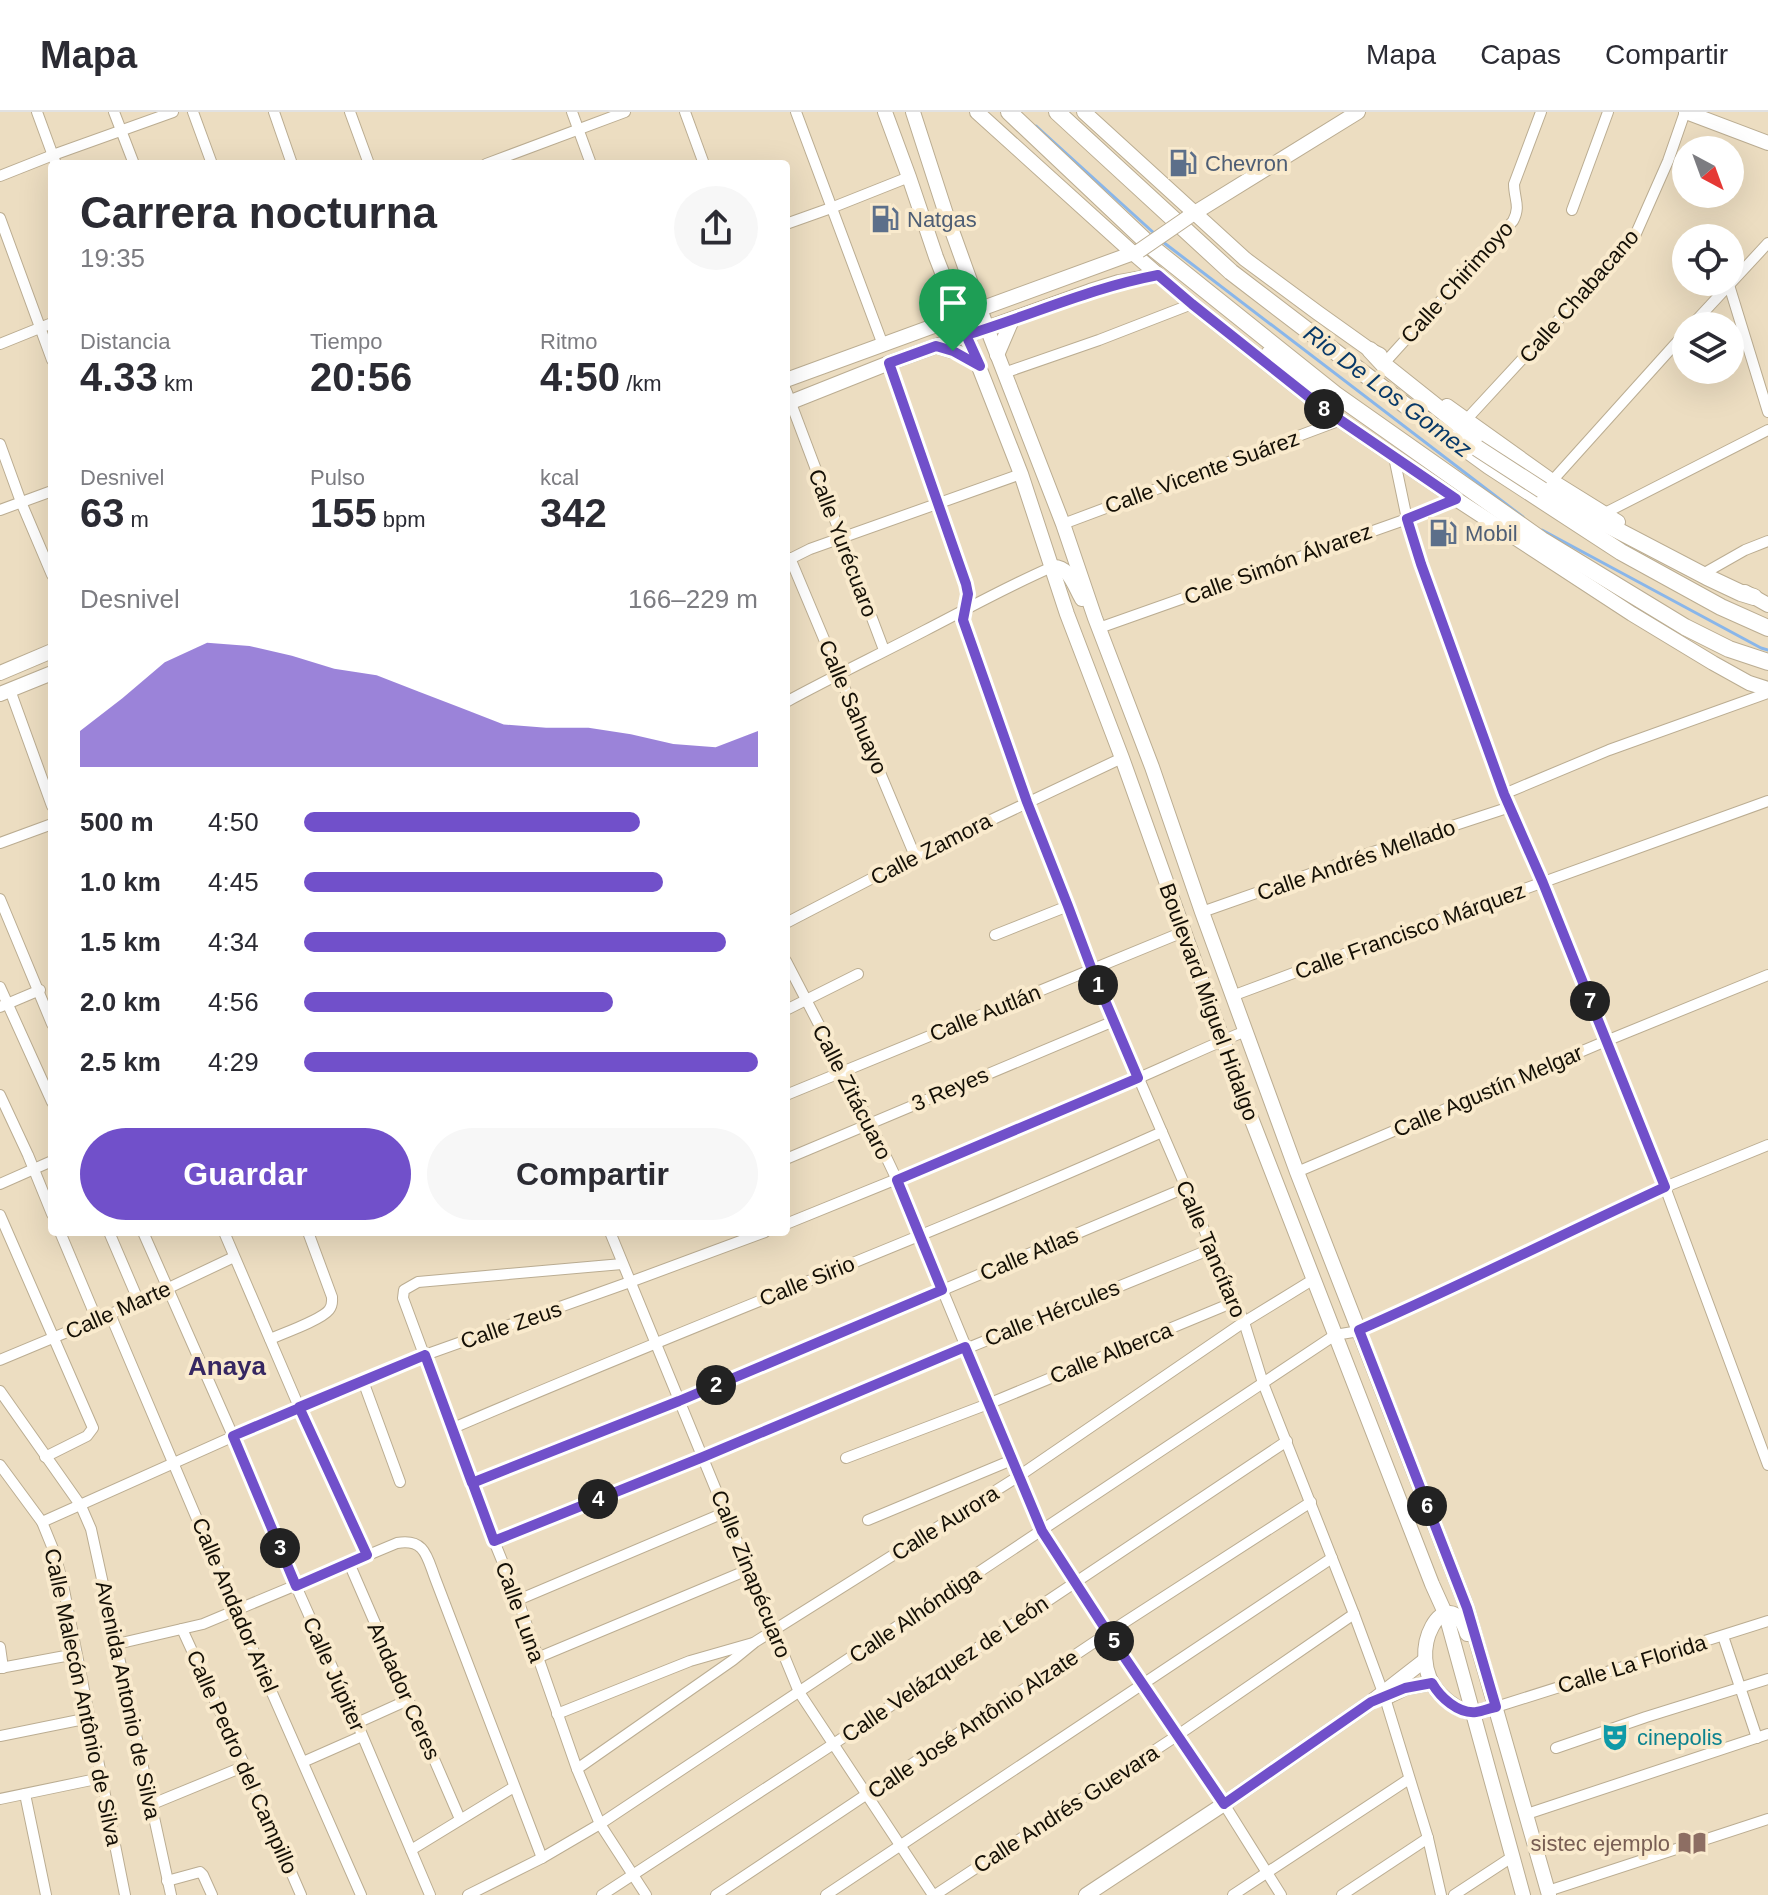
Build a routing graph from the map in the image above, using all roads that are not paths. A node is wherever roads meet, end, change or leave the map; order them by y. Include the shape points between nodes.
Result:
1 (37, 112) edge
2 (114, 112) edge
3 (173, 112) edge
4 (193, 112) edge
5 (274, 112) edge
6 (350, 112) edge
7 (572, 112) edge
8 (625, 112) edge
9 (685, 112) edge
10 (796, 112) edge
11 (885, 112) edge
12 (913, 112) edge
13 (977, 112) edge
14 (1009, 112) edge
15 (1057, 112) edge
16 (1084, 112) edge
17 (1358, 112) edge
18 (1541, 112) edge
19 (1608, 112) edge
20 (1686, 112) edge
21 (578, 129) junction
22 (120, 130) junction
23 (1768, 143) edge
24 (54, 159) edge
25 (132, 160) edge
26 (211, 160) edge
27 (291, 160) edge
28 (368, 160) edge
29 (497, 160) edge
30 (590, 160) edge
31 (703, 160) edge
32 (48, 161) edge
33 (0, 176) edge
34 (909, 177) junction
35 (831, 208) junction
36 (1572, 210) dead end
37 (1191, 216) junction
38 (0, 218) edge
39 (790, 223) edge
40 (1768, 243) edge
41 (1136, 253) junction
42 (1113, 262) junction
43 (1744, 269) edge
44 (1158, 275) junction
45 (1119, 282) junction
46 (951, 294) junction
47 (1719, 296) edge
48 (1732, 296) edge
49 (1216, 298) junction
50 (1192, 304) junction
51 (1276, 307) junction
52 (980, 309) junction
53 (1704, 312) edge
54 (959, 316) junction
55 (1012, 320) junction
56 (48, 325) edge
57 (41, 328) junction
58 (987, 328) junction
59 (917, 333) junction
60 (966, 335) junction
61 (0, 344) edge
62 (883, 345) junction
63 (936, 346) junction
64 (48, 348) edge
65 (1672, 348) edge
66 (1370, 350) junction
67 (997, 355) junction
68 (1388, 359) junction
69 (889, 363) junction
70 (980, 366) junction
71 (1004, 373) junction
72 (790, 379) edge
73 (790, 398) edge
74 (790, 407) edge
75 (1324, 409) junction
76 (1768, 412) edge
77 (1341, 420) junction
78 (1466, 420) junction
79 (1768, 430) edge
80 (0, 444) edge
81 (1394, 457) junction
82 (1021, 474) junction
83 (1547, 486) junction
84 (48, 492) edge
85 (1456, 499) junction
86 (21, 502) junction
87 (937, 503) junction
88 (0, 510) edge
89 (1558, 512) junction
90 (1603, 514) junction
91 (1407, 519) junction
92 (1063, 524) junction
93 (842, 539) junction
94 (1768, 541) edge
95 (790, 559) edge
96 (790, 565) edge
97 (48, 566) edge
98 (1052, 567) junction
99 (1708, 571) junction
100 (1761, 601) edge
101 (964, 610) junction
102 (1097, 623) junction
103 (1768, 628) edge
104 (884, 650) junction
105 (48, 652) edge
106 (1768, 662) edge
107 (1, 670) edge
108 (838, 673) junction
109 (48, 675) edge
110 (1768, 691) edge
111 (5, 692) edge
112 (790, 700) edge
113 (1122, 758) junction
114 (1504, 794) junction
115 (48, 796) edge
116 (1768, 801) edge
117 (1027, 802) junction
118 (1510, 807) junction
119 (48, 825) edge
120 (0, 843) edge
121 (915, 856) junction
122 (1543, 883) junction
123 (0, 899) edge
124 (1068, 906) junction
125 (1202, 912) junction
126 (790, 921) edge
127 (1183, 932) junction
128 (995, 935) dead end
129 (790, 969) edge
130 (1092, 970) junction
131 (858, 974) dead end
132 (1768, 975) edge
133 (0, 987) edge
134 (40, 990) junction
135 (1232, 996) junction
136 (805, 1000) junction
137 (3, 1006) edge
138 (790, 1008) edge
139 (48, 1013) edge
140 (1114, 1021) junction
141 (1246, 1031) junction
142 (1223, 1040) junction
143 (1606, 1041) junction
144 (842, 1071) junction
145 (1138, 1078) junction
146 (790, 1093) edge
147 (48, 1094) edge
148 (0, 1095) edge
149 (870, 1123) junction
150 (1162, 1132) junction
151 (1768, 1145) edge
152 (790, 1157) edge
153 (48, 1163) edge
154 (34, 1170) junction
155 (1297, 1172) junction
156 (897, 1180) junction
157 (0, 1184) edge
158 (1665, 1187) junction
159 (1185, 1188) junction
160 (48, 1204) edge
161 (0, 1215) edge
162 (790, 1222) edge
163 (920, 1235) junction
164 (62, 1236) edge
165 (111, 1236) edge
166 (145, 1236) edge
167 (226, 1236) edge
168 (309, 1236) edge
169 (612, 1236) edge
170 (754, 1236) edge
171 (1211, 1249) junction
172 (234, 1257) junction
173 (622, 1264) junction
174 (1314, 1279) junction
175 (630, 1282) junction
176 (167, 1289) junction
177 (942, 1290) junction
178 (139, 1302) junction
179 (1234, 1302) junction
180 (110, 1314) junction
181 (97, 1320) junction
182 (1244, 1322) junction
183 (1359, 1330) junction
184 (1335, 1335) junction
185 (54, 1338) junction
186 (270, 1339) junction
187 (655, 1343) junction
188 (965, 1347) junction
189 (425, 1355) junction
190 (0, 1360) edge
191 (363, 1381) junction
192 (1263, 1383) junction
193 (0, 1391) edge
194 (679, 1401) junction
195 (988, 1404) junction
196 (299, 1407) junction
197 (451, 1429) junction
198 (1762, 1434) edge
199 (233, 1436) junction
200 (1287, 1441) junction
201 (45, 1457) junction
202 (703, 1457) junction
203 (846, 1458) dead end
204 (1012, 1460) junction
205 (174, 1464) junction
206 (0, 1465) edge
207 (1768, 1465) edge
208 (1019, 1476) junction
209 (400, 1482) dead end
210 (472, 1483) junction
211 (1311, 1502) junction
212 (77, 1507) junction
213 (726, 1512) junction
214 (868, 1520) dead end
215 (44, 1522) junction
216 (1042, 1531) junction
217 (494, 1541) junction
218 (367, 1555) junction
219 (1332, 1558) junction
220 (349, 1563) junction
221 (750, 1569) junction
222 (1075, 1582) junction
223 (296, 1586) junction
224 (518, 1600) junction
225 (236, 1611) junction
226 (1354, 1614) junction
227 (1446, 1615) junction
228 (1768, 1621) edge
229 (182, 1629) junction
230 (775, 1631) junction
231 (1108, 1633) junction
232 (1723, 1636) junction
233 (755, 1642) junction
234 (117, 1644) junction
235 (0, 1647) edge
236 (76, 1654) junction
237 (537, 1658) junction
238 (1425, 1660) junction
239 (2, 1668) edge
240 (1768, 1679) edge
241 (1432, 1683) junction
242 (1142, 1684) junction
243 (1739, 1689) junction
244 (1490, 1691) junction
245 (799, 1692) junction
246 (1380, 1698) junction
247 (408, 1700) junction
248 (1496, 1707) junction
249 (1472, 1712) junction
250 (557, 1714) junction
251 (89, 1718) junction
252 (357, 1723) junction
253 (1768, 1734) edge
254 (1178, 1735) junction
255 (0, 1736) edge
256 (362, 1736) junction
257 (1757, 1738) junction
258 (835, 1743) junction
259 (1556, 1748) dead end
260 (303, 1762) junction
261 (245, 1766) junction
262 (577, 1769) junction
263 (101, 1778) junction
264 (1409, 1779) junction
265 (514, 1787) junction
266 (25, 1794) junction
267 (867, 1795) junction
268 (0, 1799) edge
269 (1224, 1804) junction
270 (150, 1805) junction
271 (1527, 1814) junction
272 (460, 1819) junction
273 (1768, 1819) edge
274 (600, 1824) junction
275 (1428, 1838) junction
276 (901, 1845) junction
277 (411, 1850) junction
278 (1512, 1857) junction
279 (542, 1858) junction
280 (1267, 1873) junction
281 (633, 1875) junction
282 (167, 1881) junction
283 (1549, 1893) edge
284 (46, 1895) edge
285 (125, 1895) edge
286 (171, 1895) edge
287 (212, 1895) edge
288 (301, 1895) edge
289 (361, 1895) edge
290 (430, 1895) edge
291 (468, 1895) edge
292 (602, 1895) edge
293 (646, 1895) edge
294 (716, 1895) edge
295 (826, 1895) edge
296 (934, 1895) edge
297 (1086, 1895) edge
298 (1233, 1895) edge
299 (1281, 1895) edge
300 (1342, 1895) edge
301 (1441, 1895) edge
302 (1454, 1895) edge
303 (1523, 1895) edge

1 - 24 street
2 - 22 street
3 - 22 street
4 - 26 street
5 - 27 street
6 - 28 street
7 - 21 street
8 - 21 street
9 - 31 street
10 - 35 street
11 - 34 main road, Boulevard Miguel Hidalgo
12 - 52 main road, Boulevard Miguel Hidalgo
13 - 41 main road
14 - 49 main road via 1154,249
15 - 51 main road via 1222,265
16 - 37 main road
17 - 37 main road
18 - 68 street, Calle Chirimoyo via 1514,184 1518,212 1513,221
19 - 36 street
20 - 23 main road
20 - 78 street, Calle Chabacano via 1634,238
21 - 29 street
21 - 30 street
22 - 24 street
22 - 25 street
32 - 33 street
34 - 35 street
34 - 46 main road, Boulevard Miguel Hidalgo
35 - 39 street
35 - 62 street
37 - 41 main road, bridge
37 - 66 main road
38 - 57 street
40 - 43 street
41 - 42 main road
41 - 44 main road
42 - 45 main road via 1121,270
42 - 52 main road
44 - 45 main road
44 - 50 main road
45 - 55 main road
46 - 54 main road, Boulevard Miguel Hidalgo
46 - 59 main road via 940,313
47 - 53 street
48 - 76 street
49 - 75 main road
49 - 106 main road via 1335,394 1542,540 1685,627
50 - 71 street
50 - 75 main road
51 - 83 main road, bridge via 1325,334 1477,448
51 - 89 main road
52 - 54 main road
52 - 58 main road, Boulevard Miguel Hidalgo
54 - 59 main road
54 - 60 main road, Boulevard Miguel Hidalgo
55 - 58 main road
55 - 67 main road
56 - 57 street
57 - 61 street
57 - 64 street
58 - 60 main road
58 - 67 main road, Boulevard Miguel Hidalgo
59 - 62 main road
60 - 63 main road
60 - 70 main road, Boulevard Miguel Hidalgo
62 - 72 main road
63 - 69 main road
63 - 70 main road
65 - 83 street
66 - 68 main road
66 - 89 main road
67 - 71 main road, Boulevard Miguel Hidalgo
68 - 78 main road
69 - 73 main road
69 - 87 street, Calle Tancítaro
70 - 82 main road, Boulevard Miguel Hidalgo
71 - 92 main road, Boulevard Miguel Hidalgo
74 - 93 street, Calle Yurécuaro
75 - 77 main road
77 - 81 main road
77 - 92 street, Calle Vicente Suárez
78 - 83 main road
79 - 90 street
80 - 86 street
81 - 85 main road
81 - 91 street
82 - 87 street
82 - 98 main road, Boulevard Miguel Hidalgo
83 - 90 main road
83 - 100 main road via 1707,577
84 - 86 street
85 - 91 street, Calle Simón Álvarez
85 - 110 main road via 1632,614
86 - 88 street
86 - 97 street
87 - 93 street
87 - 101 street, Calle Tancítaro via 968,594
89 - 103 main road via 1666,578
90 - 99 main road
91 - 102 street, Calle Simón Álvarez
91 - 114 street
92 - 102 main road, Boulevard Miguel Hidalgo
93 - 95 street
93 - 104 street, Calle Yurécuaro
94 - 99 street
96 - 108 street, Calle Sahuayo
98 - 101 street
98 - 102 main road via 1066,570
98 - 113 main road, Boulevard Miguel Hidalgo
99 - 100 main road
101 - 104 street
101 - 117 street, Calle Tancítaro via 963,620
102 - 125 main road, Boulevard Miguel Hidalgo
104 - 108 street
105 - 107 main road
108 - 112 street
108 - 121 street, Calle Sahuayo
109 - 111 main road
110 - 114 street
111 - 115 street
113 - 117 street, Calle Zamora
113 - 127 main road, Boulevard Miguel Hidalgo
114 - 118 street
116 - 122 street, Calle Francisco Márquez
117 - 121 street, Calle Zamora
117 - 124 street, Calle Tancítaro
118 - 122 street
118 - 125 street, Calle Andrés Mellado
119 - 120 street
121 - 126 street, Calle Zamora
122 - 135 street, Calle Francisco Márquez
122 - 143 street
123 - 134 street
124 - 128 street
124 - 130 street, Calle Tancítaro
125 - 135 main road, Boulevard Miguel Hidalgo
127 - 130 street, Calle Autlán
127 - 142 main road, Boulevard Miguel Hidalgo
129 - 136 street, Calle Zitácuaro
130 - 140 street, Calle Tancítaro
130 - 144 street, Calle Autlán
131 - 136 street
132 - 143 street, Calle Agustín Melgar
133 - 137 street
134 - 137 street
134 - 139 street
135 - 141 main road, Boulevard Miguel Hidalgo
136 - 138 street
136 - 144 street, Calle Zitácuaro
137 - 147 street
140 - 145 street, Calle Tancítaro
140 - 149 street, 3 Reyes
141 - 142 street
141 - 155 main road, Boulevard Miguel Hidalgo
142 - 145 street
142 - 174 main road, Boulevard Miguel Hidalgo
143 - 155 street, Calle Agustín Melgar
143 - 158 street
144 - 146 street, Calle Autlán
144 - 149 street, Calle Zitácuaro
145 - 150 street, Calle Tancítaro
145 - 156 street
148 - 154 street
149 - 152 street, 3 Reyes
149 - 156 street, Calle Zitácuaro
150 - 159 street, Calle Tancítaro
150 - 163 street, Calle Sirio
151 - 158 street, Calle Alhóndiga
153 - 154 street
154 - 157 street
154 - 160 street
155 - 183 main road, Boulevard Miguel Hidalgo
156 - 162 street
156 - 163 street, Calle Zitácuaro
158 - 183 street, Calle Alhóndiga
158 - 198 street
159 - 171 street, Calle Tancítaro
159 - 177 street, Calle Atlas
161 - 185 street
163 - 177 street, Calle Zitácuaro
163 - 187 street, Calle Sirio
164 - 181 street
165 - 178 street
166 - 176 street, Calle Júpiter
167 - 172 street
168 - 186 street via 331,1307
169 - 173 street, Calle Zinapécuaro
170 - 175 street, Calle Zeus
171 - 179 street, Calle Tancítaro
171 - 188 street, Calle Hércules
172 - 176 street, Calle Marte
172 - 186 street
173 - 175 street, Calle Zinapécuaro
173 - 189 street, Calle Luna via 418,1282 404,1290 403,1298
174 - 182 street, Calle Aurora
174 - 184 main road, Boulevard Miguel Hidalgo
175 - 187 street, Calle Zinapécuaro
175 - 189 street, Calle Zeus
176 - 178 street, Calle Marte
176 - 199 street, Calle Júpiter
177 - 188 street, Calle Zitácuaro
177 - 194 street, Calle Atlas
178 - 180 street, Calle Marte
179 - 182 street, Calle Tancítaro
179 - 195 street, Calle Alberca
180 - 181 street, Calle Marte
180 - 205 street, Calle Andador Ariel
181 - 185 street, Calle Marte
182 - 192 street, Calle Tancítaro
182 - 208 street, Calle Aurora
183 - 184 street, Calle Alhóndiga
183 - 244 main road, Boulevard Miguel Hidalgo via 1467,1608
184 - 192 street, Calle Alhóndiga
184 - 227 main road, Boulevard Miguel Hidalgo
185 - 190 street, Calle Marte
185 - 201 street via 93,1428
186 - 196 street
187 - 194 street, Calle Zinapécuaro
187 - 197 street, Calle Sirio
188 - 195 street, Calle Zitácuaro
188 - 202 street, Calle Hércules
189 - 191 street, Calle Zeus
189 - 197 street, Calle Luna
191 - 196 street, Calle Zeus
191 - 209 street
192 - 200 street, Calle Tancítaro
192 - 216 street, Calle Alhóndiga
193 - 201 street, Avenida Antonio de Silva
194 - 202 street, Calle Zinapécuaro
194 - 210 street, Calle Atlas
195 - 203 street, Calle Alberca
195 - 204 street, Calle Zitácuaro
196 - 199 street, Calle Zeus
196 - 218 street
197 - 210 street, Calle Luna
198 - 207 street
199 - 205 street, Calle Zeus
199 - 223 street, Calle Júpiter
200 - 211 street, Calle Tancítaro
200 - 222 street, Calle Velázquez de León
201 - 212 street, Avenida Antonio de Silva
202 - 213 street, Calle Zinapécuaro
202 - 217 street, Calle Hércules
204 - 208 street, Calle Zitácuaro
204 - 214 street
205 - 212 street, Calle Zeus
205 - 225 street, Calle Andador Ariel
206 - 215 street, Calle Malecón Antônio de Silva
208 - 216 street, Calle Zitácuaro
208 - 230 street, Calle Aurora
210 - 217 street, Calle Luna
211 - 219 street, Calle Tancítaro
211 - 231 street, Calle José Antônio Alzate
212 - 215 street, Calle Zeus
212 - 234 street, Avenida Antonio de Silva via 91,1529
213 - 221 street, Calle Zinapécuaro
213 - 224 street
215 - 236 street, Calle Malecón Antônio de Silva
216 - 222 street, Calle Zitácuaro
216 - 245 street, Calle Alhóndiga
217 - 224 street, Calle Luna
218 - 220 street
218 - 265 street via 406,1541 425,1552
219 - 226 street, Calle Tancítaro
219 - 242 street
220 - 223 street
220 - 247 street, Andador Ceres
221 - 230 street, Calle Zinapécuaro
221 - 237 street
222 - 231 street, Calle Zitácuaro
222 - 258 street, Calle Velázquez de León
223 - 225 street
223 - 252 street, Calle Júpiter
224 - 237 street, Calle Luna
225 - 229 street
225 - 260 street, Calle Andador Ariel
226 - 246 street, Calle Tancítaro
226 - 254 street, Calle Andrés Guevara
227 - 238 main road via 1432,1624
227 - 244 main road via 1461,1619
227 - 249 main road, Boulevard Miguel Hidalgo
228 - 232 street, Calle La Florida
229 - 234 street
229 - 261 street, Calle Pedro del Campillo
230 - 233 street, Calle Aurora
230 - 245 street, Calle Zinapécuaro
231 - 242 street, Calle Zitácuaro
231 - 267 street, Calle José Antônio Alzate
232 - 243 street
232 - 248 street, Calle La Florida
233 - 250 street via 690,1661
233 - 262 street, Calle Aurora
234 - 270 street, Avenida Antonio de Silva
235 - 239 street
236 - 239 street
236 - 251 street, Calle Malecón Antônio de Silva
237 - 250 street, Calle Luna
238 - 241 main road
238 - 246 main road
240 - 243 street
241 - 246 main road
241 - 249 main road via 1446,1700
242 - 254 street, Calle Zitácuaro
242 - 276 street
243 - 257 street
243 - 259 street
244 - 248 main road, Boulevard Miguel Hidalgo
245 - 258 street, Calle Zinapécuaro
245 - 274 street, Calle Alhóndiga
246 - 264 street, Calle Tancítaro
246 - 269 main road
247 - 252 street
247 - 272 street, Andador Ceres
248 - 249 main road
248 - 271 main road, Boulevard Miguel Hidalgo
249 - 278 main road, Boulevard Miguel Hidalgo
250 - 262 street, Calle Luna
251 - 255 street
251 - 263 street, Calle Malecón Antônio de Silva
252 - 256 street, Calle Júpiter
253 - 257 street
254 - 269 street, Calle Zitácuaro
254 - 296 street, Calle Andrés Guevara
256 - 260 street
256 - 277 street, Calle Júpiter
257 - 271 street
258 - 267 street, Calle Zinapécuaro
258 - 281 street, Calle Velázquez de León
260 - 289 street, Calle Andador Ariel
261 - 270 street
261 - 288 street, Calle Pedro del Campillo
262 - 274 street, Calle Luna
263 - 266 street
263 - 285 street, Calle Malecón Antônio de Silva
264 - 275 street, Calle Tancítaro
264 - 280 street
265 - 272 street
265 - 279 street
266 - 268 street
266 - 284 street
267 - 276 street, Calle Zinapécuaro
267 - 294 street, Calle José Antônio Alzate
269 - 280 street, Calle Zitácuaro
269 - 297 main road
270 - 282 street, Avenida Antonio de Silva
271 - 283 main road, Boulevard Miguel Hidalgo
272 - 277 street
273 - 283 street
274 - 279 street, Calle Alhóndiga
274 - 281 street, Calle Luna
275 - 300 street
275 - 301 street, Calle Tancítaro
276 - 295 street
276 - 296 street, Calle Zinapécuaro
277 - 290 street, Calle Júpiter
278 - 302 street
278 - 303 main road, Boulevard Miguel Hidalgo
279 - 291 street, Calle Alhóndiga
280 - 298 street
280 - 299 street, Calle Zitácuaro
281 - 292 street, Calle Velázquez de León
281 - 293 street, Calle Luna
282 - 286 street, Avenida Antonio de Silva
282 - 287 street via 200,1872

